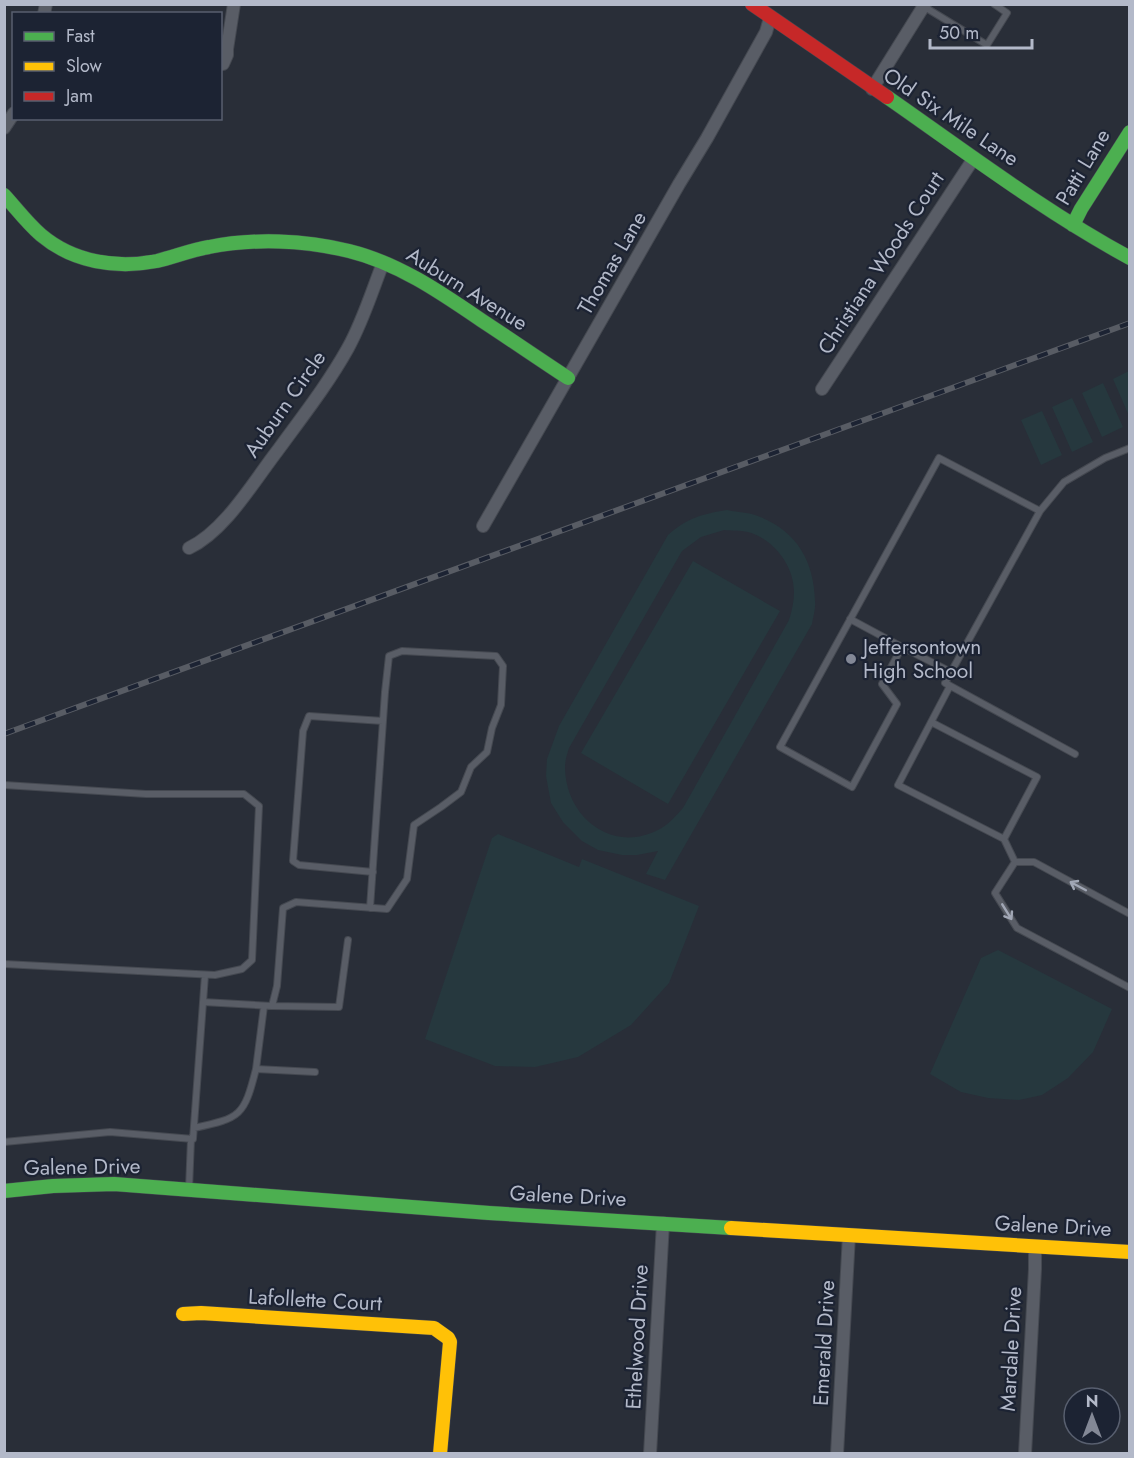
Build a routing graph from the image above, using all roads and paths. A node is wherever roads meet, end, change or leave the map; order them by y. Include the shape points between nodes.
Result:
1 (234, 4) edge
2 (752, 4) edge
3 (994, 4) edge
4 (923, 5) edge
5 (770, 18) junction
6 (223, 64) dead end
7 (872, 89) junction
8 (1130, 132) edge
9 (974, 158) junction
10 (4, 195) edge
11 (1073, 225) junction
12 (1130, 258) edge
13 (383, 263) junction
14 (568, 378) junction
15 (822, 390) dead end
16 (1130, 448) edge
17 (1040, 511) junction
18 (483, 526) dead end
19 (189, 548) dead end
20 (850, 619) junction
21 (902, 647) junction
22 (951, 672) junction
23 (950, 686) junction
24 (382, 721) junction
25 (931, 722) junction
26 (1076, 754) dead end
27 (4, 785) edge
28 (1004, 839) junction
29 (1015, 862) junction
30 (373, 872) junction
31 (370, 908) junction
32 (1130, 914) edge
33 (348, 940) dead end
34 (4, 964) edge
35 (205, 975) junction
36 (1130, 988) edge
37 (203, 1002) junction
38 (264, 1006) junction
39 (272, 1006) junction
40 (256, 1069) junction
41 (315, 1072) dead end
42 (194, 1128) junction
43 (191, 1139) junction
44 (4, 1142) edge
45 (189, 1190) junction
46 (4, 1191) edge
47 (663, 1223) junction
48 (849, 1235) junction
49 (1035, 1246) junction
50 (1130, 1252) edge
51 (183, 1314) dead end
52 (440, 1454) edge
53 (650, 1454) edge
54 (837, 1454) edge
55 (1025, 1454) edge

1 - 6 street
2 - 5 street, Old Six Mile Lane
3 - 4 lane via 1007,12 987,45
4 - 7 street
5 - 7 street, Old Six Mile Lane
5 - 14 street, Thomas Lane via 707,138
7 - 9 street, Old Six Mile Lane
8 - 11 street, Patti Lane
9 - 11 street, Old Six Mile Lane
9 - 15 street, Christiana Woods Court
10 - 13 street, Auburn Avenue via 53,244 100,263 135,265 212,246 263,241 311,244
11 - 12 street, Old Six Mile Lane
13 - 14 street, Auburn Avenue via 435,290
13 - 19 street, Auburn Circle via 349,346 323,388 234,509 215,530
14 - 18 street, Thomas Lane
16 - 17 lane via 1064,482
17 - 20 lane via 939,458
17 - 22 lane
20 - 21 lane
20 - 21 lane via 780,747 852,787 897,704 882,684
21 - 22 lane
22 - 23 lane via 945,683
23 - 25 lane
23 - 26 lane
24 - 30 lane
24 - 30 lane via 309,716 303,731 295,825 293,861 299,865
24 - 31 lane via 389,656 402,651 496,656 503,666 501,705 487,752 471,767 461,792 414,825 408,879 387,909
25 - 28 lane via 1037,777
25 - 28 lane via 897,785
27 - 35 lane via 146,794 244,794 260,806 252,960 242,969
28 - 29 lane
32 -> 29 lane via 1034,862
29 -> 36 lane via 996,893 1017,928
30 - 31 lane
31 - 39 lane via 296,902 283,908
33 - 39 lane via 339,1007
34 - 35 lane
35 - 37 lane
37 - 38 lane
37 - 42 lane
38 - 39 lane
38 - 40 lane
40 - 41 lane
40 - 42 lane via 243,1108 232,1118
42 - 43 lane
43 - 44 lane via 110,1132
43 - 45 lane
45 - 46 street, Galene Drive via 96,1184
45 - 47 street, Galene Drive
47 - 48 street, Galene Drive
47 - 53 street, Ethelwood Drive
48 - 49 street, Galene Drive
48 - 54 street, Emerald Drive
49 - 50 street, Galene Drive
49 - 55 street, Mardale Drive
51 - 52 street, Lafollette Court via 434,1328 450,1342

